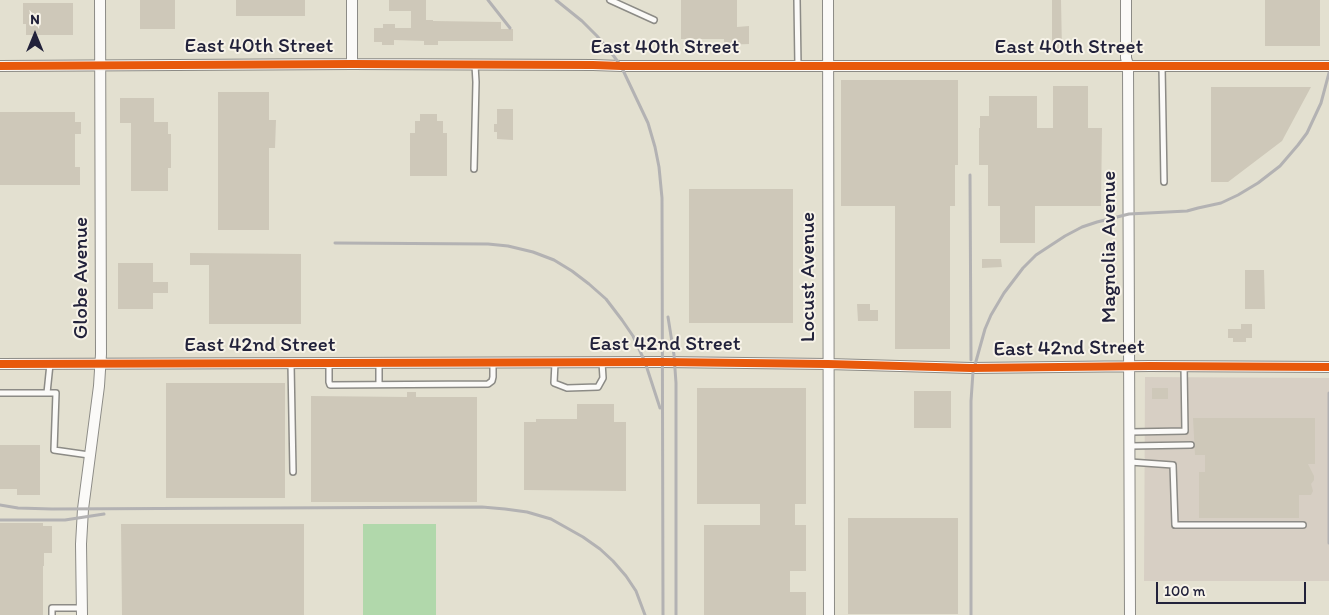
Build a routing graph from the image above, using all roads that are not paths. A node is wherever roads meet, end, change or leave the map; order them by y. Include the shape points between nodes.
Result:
1 (100, 0) edge
2 (352, 0) edge
3 (610, 0) edge
4 (797, 0) edge
5 (828, 0) edge
6 (1126, 0) edge
7 (654, 20) dead end
8 (352, 64) junction
9 (474, 64) junction
10 (1128, 65) junction
11 (0, 66) edge
12 (100, 66) junction
13 (798, 66) junction
14 (828, 66) junction
15 (1162, 66) junction
16 (1329, 66) edge
17 (474, 169) dead end
18 (1164, 182) dead end
19 (555, 362) junction
20 (602, 362) junction
21 (291, 363) junction
22 (329, 363) junction
23 (379, 363) junction
24 (493, 363) junction
25 (0, 364) edge
26 (50, 364) junction
27 (100, 364) junction
28 (828, 364) junction
29 (1130, 366) junction
30 (1184, 366) junction
31 (1329, 367) edge
32 (379, 384) junction
33 (0, 393) edge
34 (46, 393) junction
35 (1130, 432) junction
36 (1191, 445) dead end
37 (1130, 446) junction
38 (89, 456) junction
39 (1130, 462) junction
40 (293, 472) dead end
41 (1303, 525) dead end
42 (82, 612) edge
43 (52, 615) edge
44 (829, 615) edge
45 (1130, 615) edge

1 - 12 street, Globe Avenue
2 - 8 street
3 - 7 lane
4 - 13 lane
5 - 14 street, Locust Avenue
6 - 10 street, Magnolia Avenue
8 - 9 street, East 40th Street
8 - 12 street, East 40th Street
9 - 13 street, East 40th Street
9 - 17 lane
10 - 14 street, East 40th Street
10 - 15 street, East 40th Street
10 - 29 street, Magnolia Avenue
11 - 12 street, East 40th Street
12 - 27 street, Globe Avenue
13 - 14 street, East 40th Street
14 - 28 street, Locust Avenue
15 - 16 street, East 40th Street
15 - 18 lane
19 - 20 street, East 42nd Street
19 - 20 lane via 554,383 567,388 598,387 603,378
19 - 24 street, East 42nd Street
20 - 28 street, East 42nd Street
21 - 22 street, East 42nd Street
21 - 27 street, East 42nd Street
21 - 40 lane
22 - 23 street, East 42nd Street
22 - 32 lane via 330,384
23 - 24 street, East 42nd Street
23 - 32 lane
24 - 32 lane via 493,377 488,384
25 - 26 street, East 42nd Street
26 - 27 street, East 42nd Street
26 - 34 lane
27 - 38 street, Globe Avenue
28 - 29 street, East 42nd Street via 971,368
28 - 44 street, Locust Avenue
29 - 30 street, East 42nd Street
29 - 35 street, Magnolia Avenue
30 - 31 street, East 42nd Street
30 - 35 lane via 1185,432
33 - 34 lane
34 - 38 lane via 56,393 54,450
35 - 37 street, Magnolia Avenue
36 - 37 lane
37 - 39 street, Magnolia Avenue
38 - 42 street, Globe Avenue via 81,544
39 - 41 lane via 1173,465 1175,525
39 - 45 street, Magnolia Avenue
42 - 43 lane via 52,608

